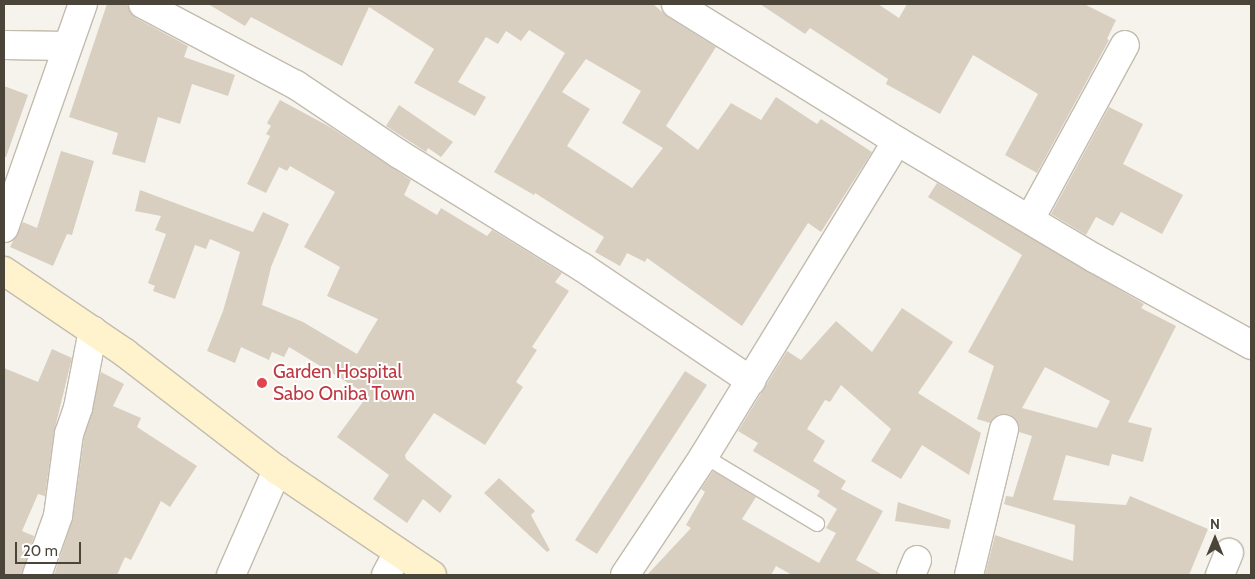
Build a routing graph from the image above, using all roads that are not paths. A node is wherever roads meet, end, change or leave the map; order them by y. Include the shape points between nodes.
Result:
1 (83, 4) edge
2 (143, 4) edge
3 (677, 4) edge
4 (4, 45) edge
5 (1125, 45) dead end
6 (67, 46) junction
7 (897, 141) junction
8 (1030, 220) junction
9 (4, 228) edge
10 (4, 271) edge
11 (93, 330) junction
12 (1251, 345) edge
13 (751, 381) junction
14 (1004, 429) dead end
15 (704, 456) junction
16 (277, 470) junction
17 (817, 524) dead end
18 (391, 565) edge
19 (37, 575) edge
20 (231, 575) edge
21 (432, 575) edge
22 (625, 575) edge
23 (969, 575) edge

1 - 6 street
2 - 13 street via 296,85 399,154 582,267
3 - 7 street
4 - 6 street
5 - 8 street
6 - 9 street
7 - 8 street
7 - 13 street
8 - 12 street
10 - 11 main road
11 - 16 main road
11 - 19 street via 78,408 69,434 58,516
13 - 15 street
14 - 23 street
15 - 17 lane
15 - 22 street
16 - 18 main road
16 - 20 street
18 - 21 main road

